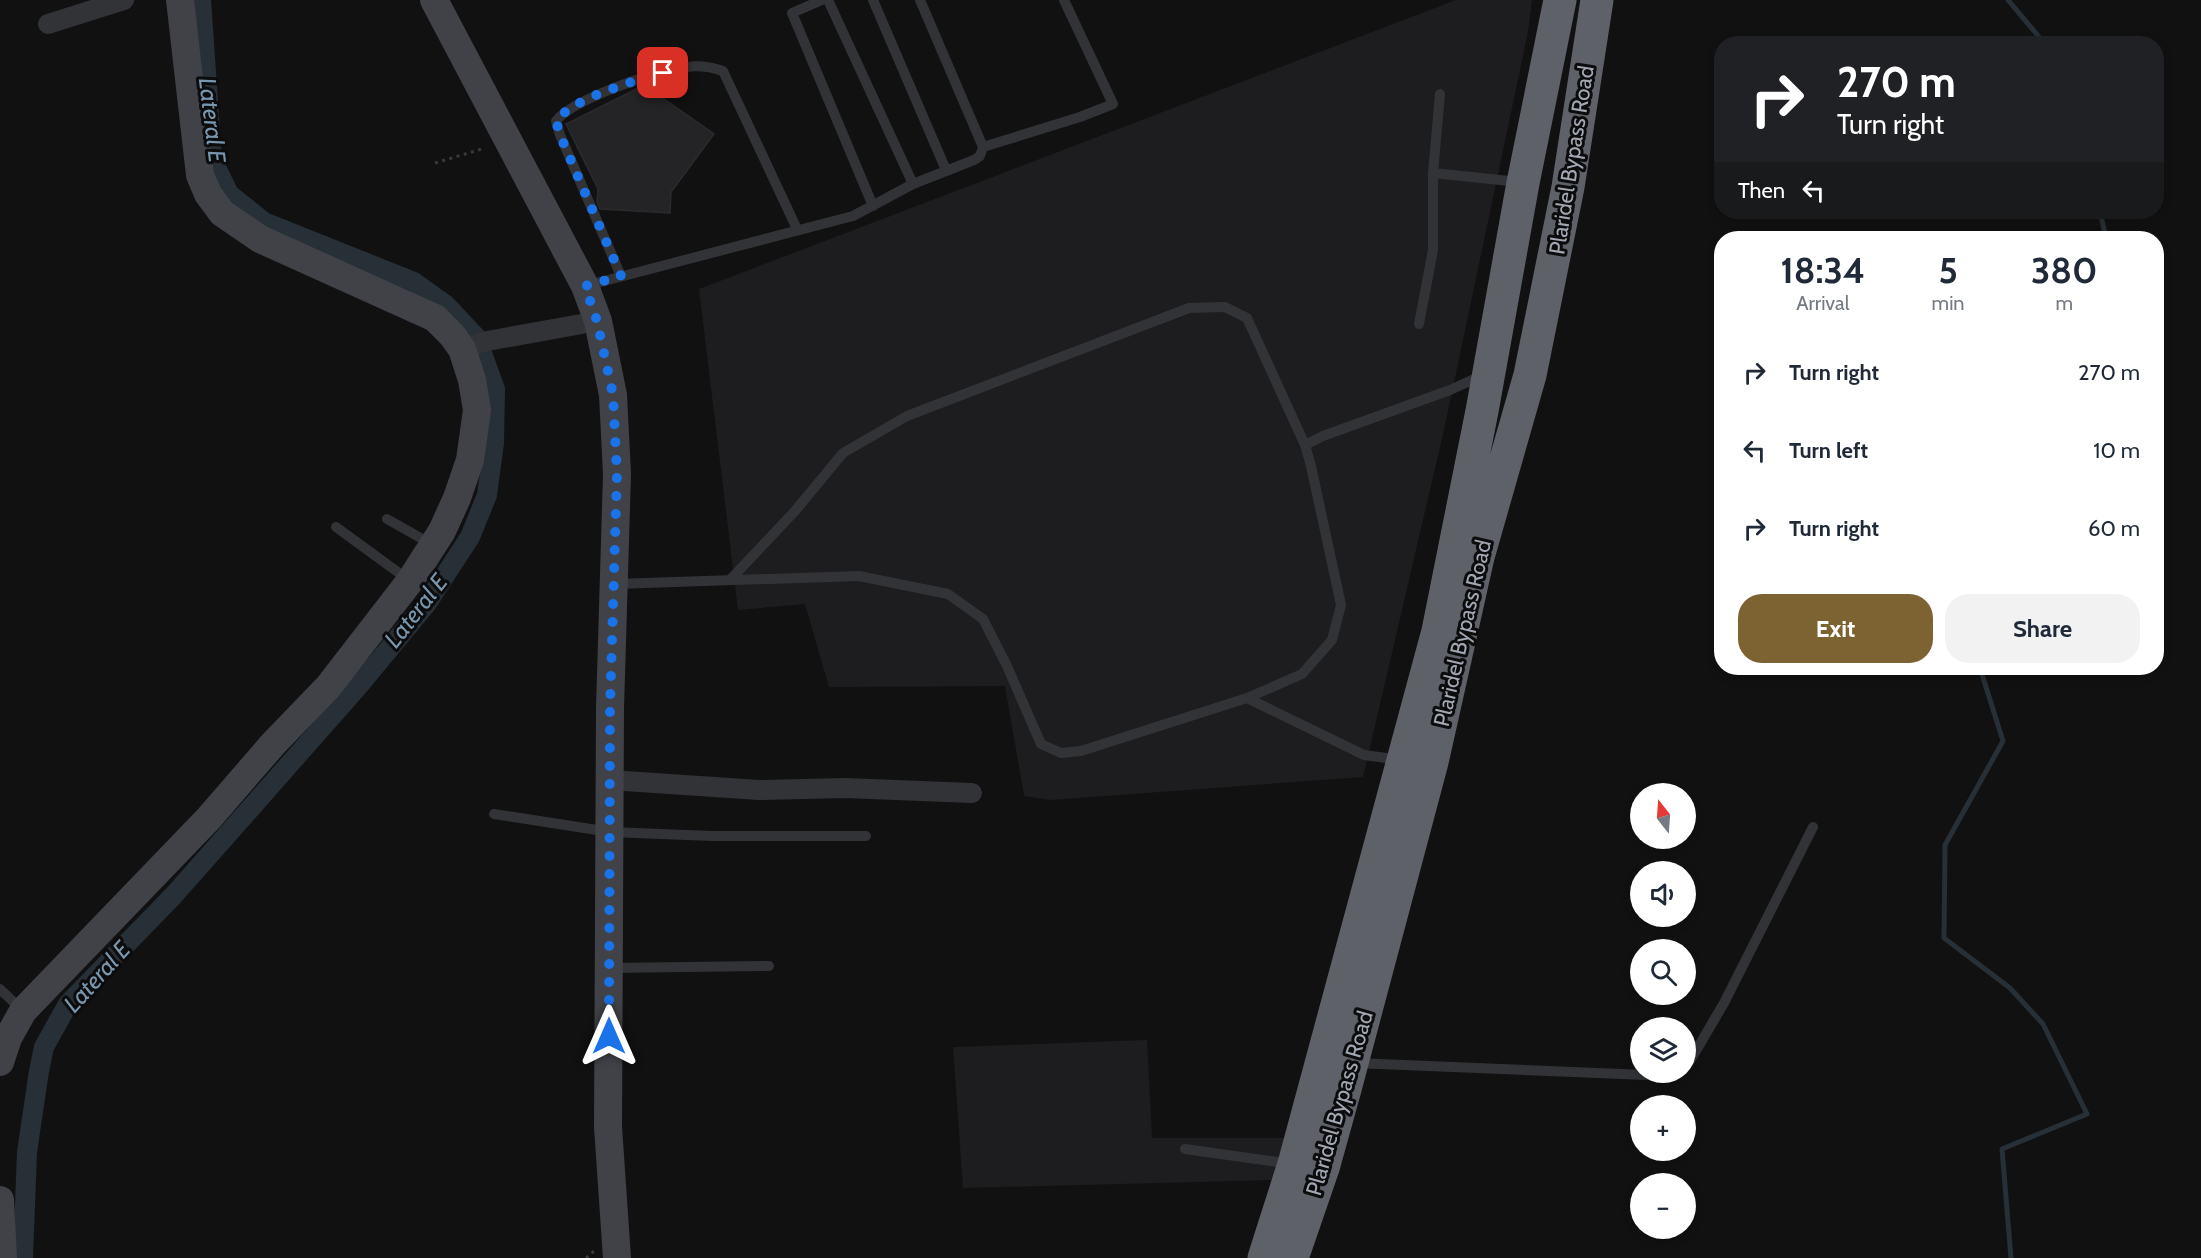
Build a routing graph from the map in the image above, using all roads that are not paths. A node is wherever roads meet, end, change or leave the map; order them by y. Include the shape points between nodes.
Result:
1 (124, 0) edge
2 (180, 0) edge
3 (434, 0) edge
4 (822, 0) edge
5 (828, 0) edge
6 (873, 0) edge
7 (920, 0) edge
8 (1064, 0) edge
9 (1560, 0) edge
10 (1597, 0) edge
11 (48, 24) dead end
12 (1440, 94) dead end
13 (982, 147) junction
14 (946, 170) junction
15 (1433, 172) junction
16 (1524, 183) junction
17 (913, 184) junction
18 (1568, 187) junction
19 (873, 206) junction
20 (797, 229) junction
21 (621, 276) junction
22 (585, 286) junction
23 (597, 321) junction
24 (1419, 324) dead end
25 (473, 345) junction
26 (1489, 373) junction
27 (1305, 445) junction
28 (387, 519) dead end
29 (336, 527) dead end
30 (433, 546) junction
31 (730, 580) junction
32 (410, 581) junction
33 (615, 584) junction
34 (1247, 698) junction
35 (1418, 761) junction
36 (610, 780) junction
37 (972, 794) dead end
38 (494, 814) dead end
39 (1813, 827) dead end
40 (610, 832) junction
41 (866, 836) dead end
42 (769, 966) dead end
43 (609, 968) junction
44 (0, 989) edge
45 (23, 1011) junction
46 (1696, 1051) edge
47 (0, 1062) edge
48 (1352, 1063) junction
49 (1630, 1074) edge
50 (1185, 1149) dead end
51 (1308, 1166) junction
52 (0, 1200) edge
53 (2, 1243) edge
54 (617, 1258) edge
55 (1264, 1258) edge
56 (1292, 1258) edge

1 - 11 street
2 - 25 street via 200,175 222,213 260,240 435,318 452,335
3 - 22 street
4 - 19 lane via 792,13
5 - 17 lane
6 - 14 lane
7 - 13 lane
8 - 13 lane via 1113,104
9 - 16 highway, Plaridel Bypass Road
10 - 18 highway, Plaridel Bypass Road
12 - 15 lane
13 - 14 lane via 980,156 974,160
14 - 17 lane
15 - 16 lane
15 - 24 lane via 1433,250
16 - 18 highway
16 - 26 highway, Plaridel Bypass Road
17 - 19 lane
18 - 35 highway, Plaridel Bypass Road via 1530,375
19 - 20 lane via 854,216
20 - 21 lane
20 - 21 lane via 723,70 685,67 599,94 556,121
21 - 22 lane
22 - 23 street
23 - 25 street
23 - 33 street via 614,406
25 - 30 street via 472,380 477,410 470,460 457,498
26 - 27 lane
26 - 35 highway, Plaridel Bypass Road via 1438,631
27 - 31 lane via 1247,318 1225,307 1189,308 907,416 843,453
27 - 34 lane via 1341,605 1332,640 1302,674
28 - 30 lane
29 - 32 lane
30 - 32 street
31 - 33 lane
31 - 34 lane via 859,576 948,594 983,619 1041,744 1061,753 1082,751
32 - 45 street via 328,687 209,818
33 - 36 street
34 - 35 lane via 1364,755
35 - 48 highway, Plaridel Bypass Road
35 - 51 highway, Plaridel Bypass Road
36 - 37 street via 759,790 845,788
36 - 40 street
38 - 40 lane
39 - 46 lane
40 - 41 lane
40 - 43 street
42 - 43 lane
43 - 54 street via 608,1127
44 - 45 lane
45 - 47 street
48 - 49 lane
48 - 51 highway, Plaridel Bypass Road
50 - 51 lane
51 - 55 highway, Plaridel Bypass Road
51 - 56 highway, Plaridel Bypass Road
52 - 53 street

